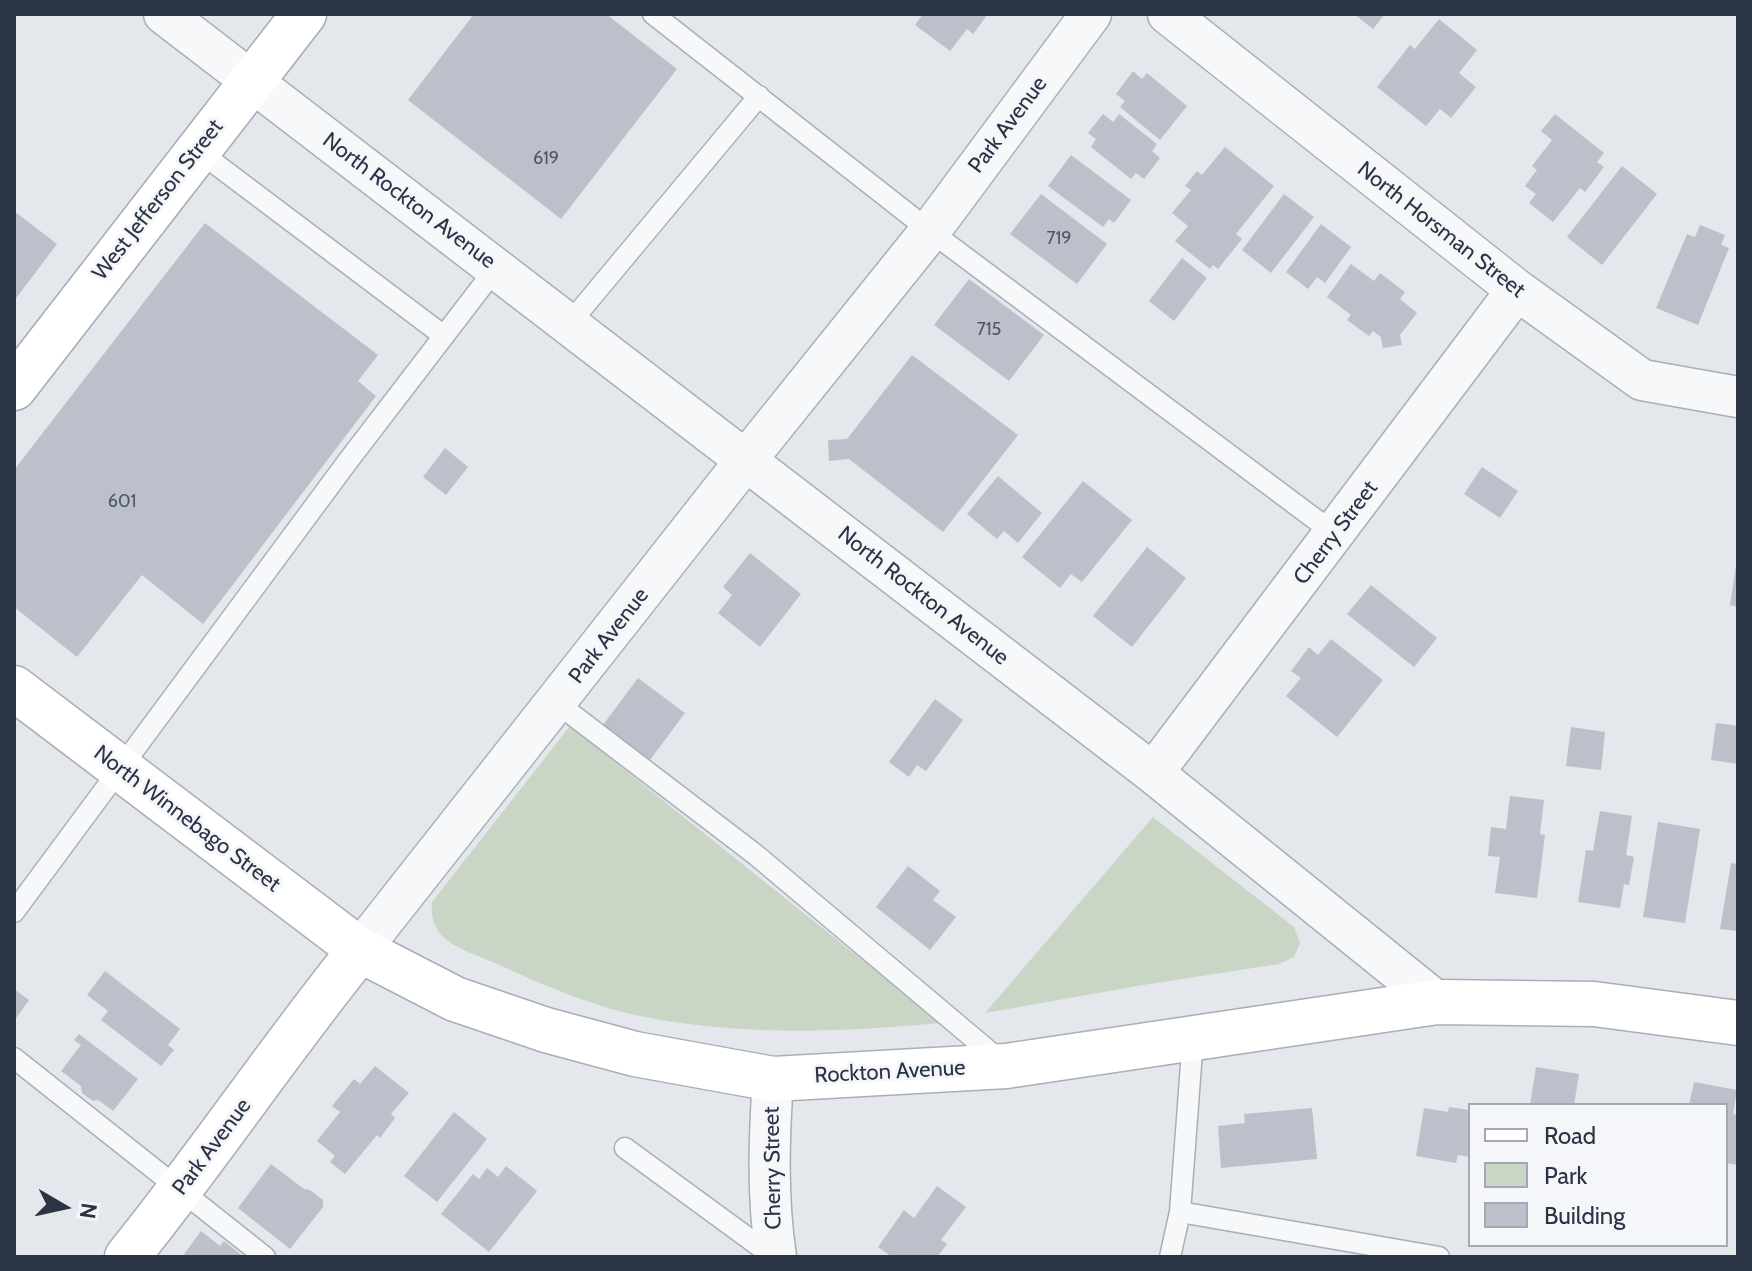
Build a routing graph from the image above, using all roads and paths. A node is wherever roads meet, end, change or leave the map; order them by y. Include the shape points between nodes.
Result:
1 (164, 14) edge
2 (304, 14) edge
3 (653, 14) edge
4 (1091, 14) edge
5 (1168, 14) edge
6 (251, 80) junction
7 (759, 96) junction
8 (197, 150) junction
9 (930, 231) junction
10 (496, 268) junction
11 (1517, 290) junction
12 (569, 324) junction
13 (444, 336) junction
14 (14, 388) edge
15 (1738, 397) edge
16 (746, 460) junction
17 (1335, 534) junction
18 (14, 688) edge
19 (557, 703) junction
20 (121, 769) junction
21 (1153, 773) junction
22 (14, 912) edge
23 (360, 950) junction
24 (1437, 1002) junction
25 (1738, 1023) edge
26 (1193, 1038) junction
27 (14, 1058) edge
28 (1006, 1066) junction
29 (773, 1079) junction
30 (625, 1148) dead end
31 (180, 1191) junction
32 (1180, 1212) junction
33 (127, 1257) edge
34 (265, 1257) edge
35 (775, 1257) edge
36 (1170, 1257) edge
37 (1439, 1257) edge

1 - 6 street, North Rockton Avenue
2 - 6 main road, West Jefferson Street
3 - 7 lane
4 - 9 street, Park Avenue
5 - 11 street, North Horsman Street
6 - 8 main road, West Jefferson Street
6 - 10 street, North Rockton Avenue
7 - 9 lane
7 - 12 lane
8 - 13 lane
8 - 14 main road, West Jefferson Street
9 - 16 street, Park Avenue
9 - 17 lane
10 - 12 street, North Rockton Avenue
10 - 13 lane
11 - 15 street, North Horsman Street via 1642,380
11 - 17 street, Cherry Street
12 - 16 street, North Rockton Avenue
13 - 20 lane
16 - 19 street, Park Avenue
16 - 21 street, North Rockton Avenue
17 - 21 street, Cherry Street
18 - 20 main road, North Winnebago Street
19 - 23 street, Park Avenue
19 - 28 lane via 756,855
20 - 22 lane
20 - 23 main road, North Winnebago Street
21 - 24 street, North Rockton Avenue
23 - 29 main road, Rockton Avenue via 455,999 546,1030 635,1054
23 - 31 main road, Park Avenue
24 - 25 main road via 1594,1004
24 - 26 main road, Rockton Avenue
26 - 28 main road, Rockton Avenue
26 - 32 lane
27 - 31 lane
28 - 29 main road, Rockton Avenue
29 - 35 street, Cherry Street via 769,1211
30 - 35 lane
31 - 33 main road, Park Avenue
31 - 34 lane
32 - 36 lane
32 - 37 lane

